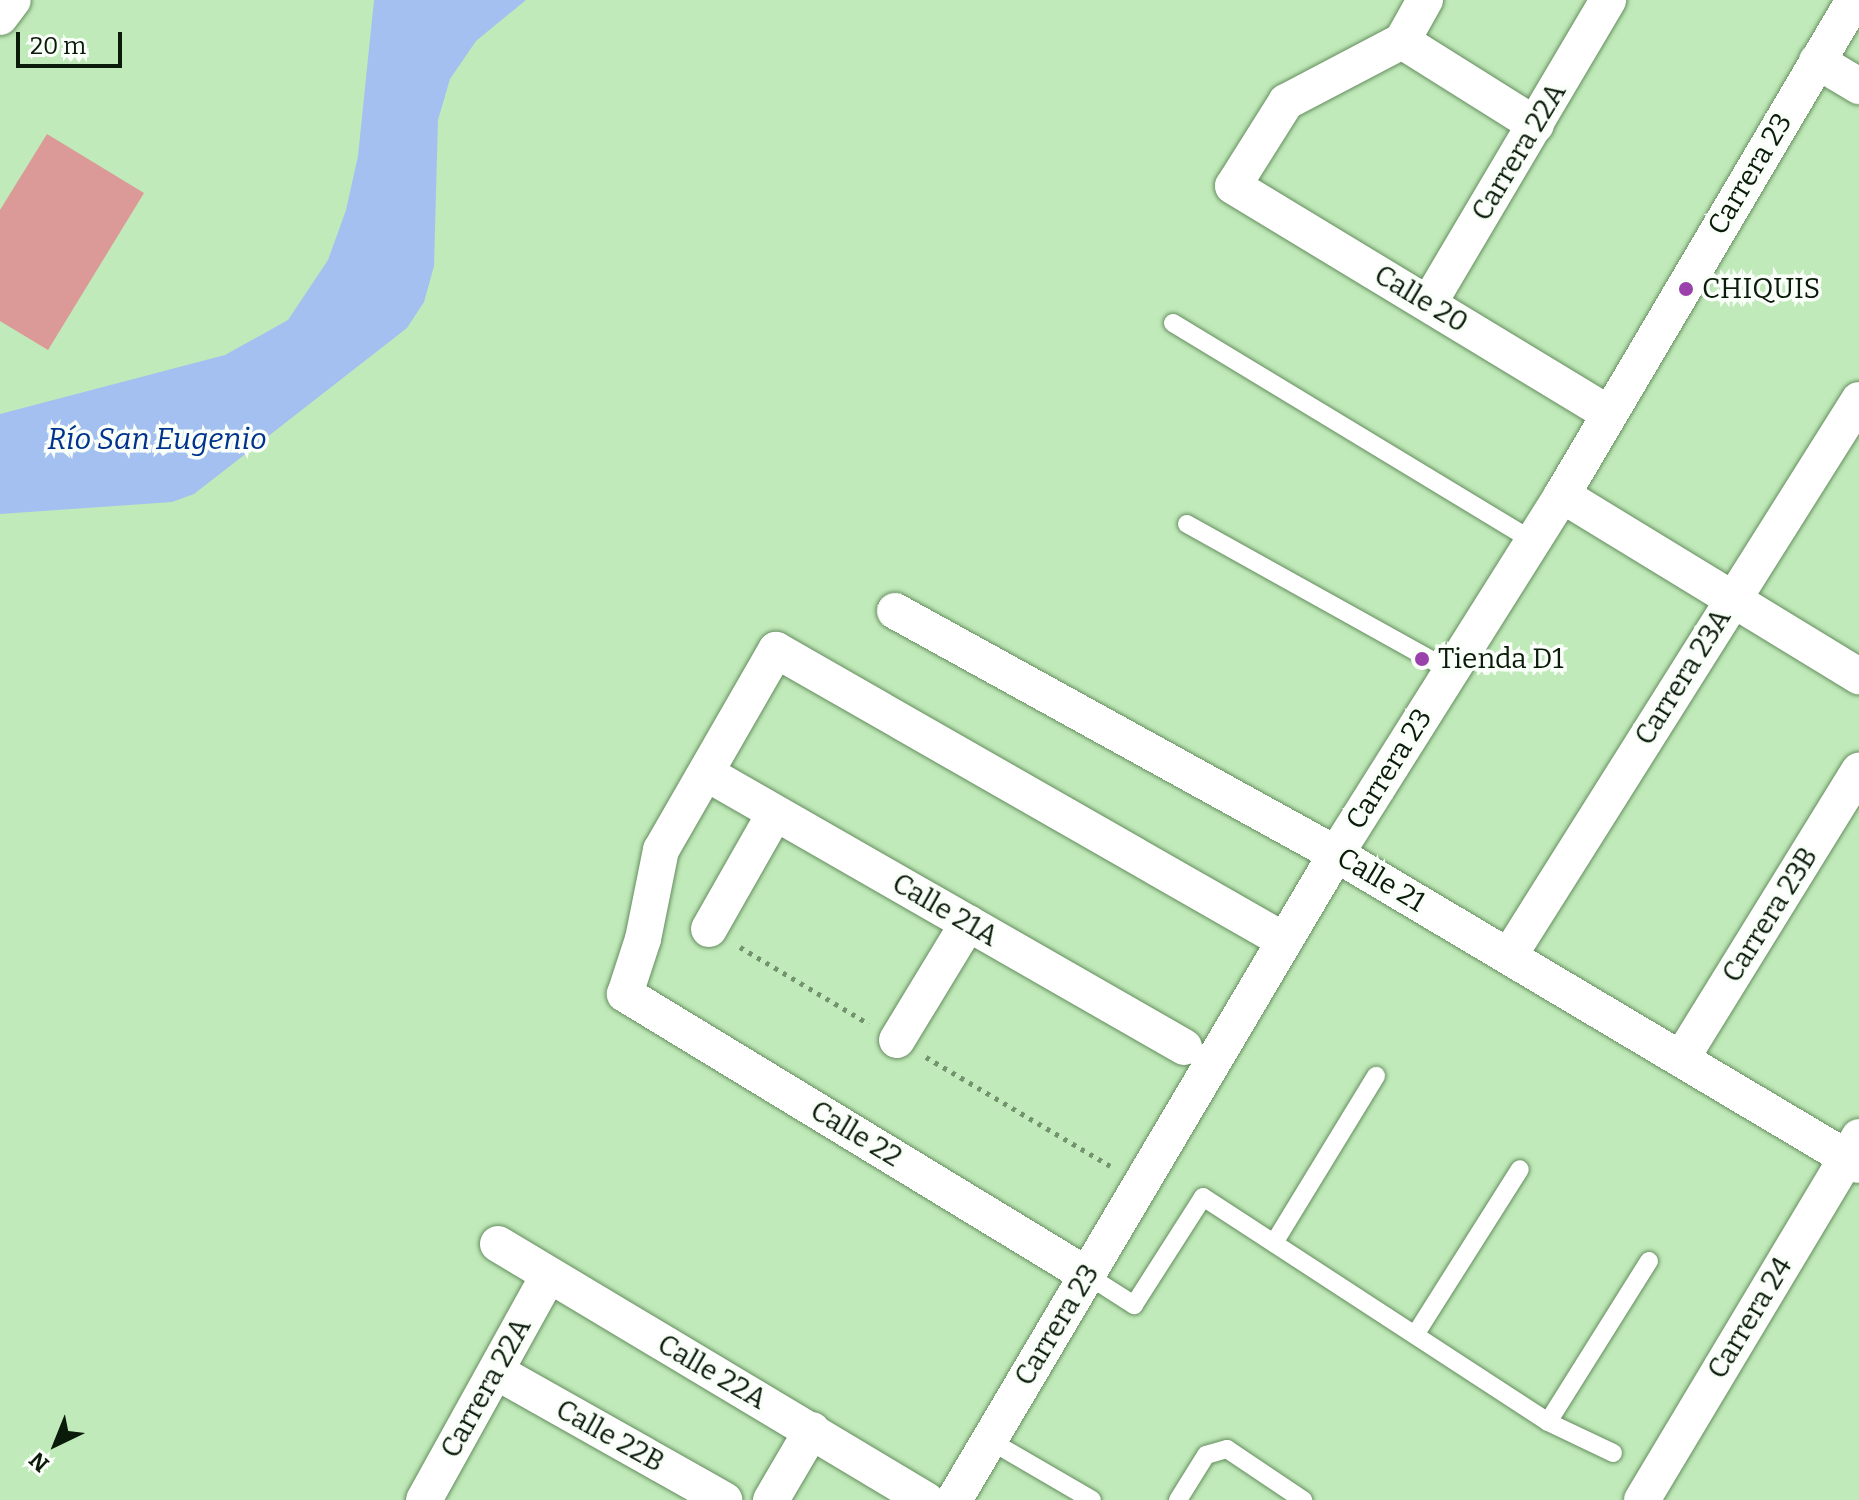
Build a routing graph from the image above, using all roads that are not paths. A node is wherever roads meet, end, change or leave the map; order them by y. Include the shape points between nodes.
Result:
1 (13, 0) edge
2 (1425, 0) edge
3 (1608, 0) edge
4 (1854, 0) edge
5 (0, 17) edge
6 (1402, 41) junction
7 (1817, 61) junction
8 (1859, 86) edge
9 (1536, 125) junction
10 (1429, 303) junction
11 (1173, 323) dead end
12 (1859, 400) edge
13 (1608, 413) junction
14 (1562, 495) junction
15 (1187, 524) dead end
16 (1530, 539) junction
17 (1732, 598) junction
18 (895, 611) dead end
19 (1451, 671) junction
20 (1859, 676) edge
21 (1859, 771) edge
22 (706, 773) junction
23 (775, 813) junction
24 (1336, 854) junction
25 (968, 923) junction
26 (709, 929) dead end
27 (1285, 941) junction
28 (1509, 956) junction
29 (897, 1040) dead end
30 (1184, 1047) dead end
31 (1681, 1059) junction
32 (1376, 1076) dead end
33 (1855, 1153) edge
34 (1520, 1169) dead end
35 (1274, 1243) junction
36 (498, 1244) dead end
37 (1649, 1261) dead end
38 (1087, 1275) junction
39 (548, 1276) junction
40 (1415, 1335) junction
41 (497, 1372) junction
42 (1548, 1422) junction
43 (812, 1430) junction
44 (989, 1440) junction
45 (1613, 1453) dead end
46 (424, 1500) edge
47 (724, 1500) edge
48 (771, 1500) edge
49 (926, 1500) edge
50 (954, 1500) edge
51 (1092, 1500) edge
52 (1178, 1500) edge
53 (1303, 1500) edge
54 (1642, 1500) edge

1 - 5 street
2 - 6 street
3 - 9 street, Carrera 22A
4 - 7 street, Carrera 23
6 - 9 street
6 - 10 street, Calle 20 via 1286,102 1233,186
7 - 8 street
7 - 13 street, Carrera 23
9 - 10 street, Carrera 22A
10 - 13 street, Calle 20
11 - 16 lane
12 - 17 street, Carrera 23A
13 - 14 street, Carrera 23
14 - 16 street, Carrera 23
14 - 17 street
15 - 19 lane
16 - 19 street, Carrera 23
17 - 20 street
17 - 28 street, Carrera 23A
18 - 24 street, Calle 21
19 - 24 street, Carrera 23
21 - 31 street, Carrera 23B
22 - 23 street, Calle 21A
22 - 27 street via 776,650
22 - 38 street, Calle 22 via 661,850 643,939 625,994
23 - 25 street, Calle 21A
23 - 26 street
24 - 27 street, Carrera 23
24 - 28 street, Calle 21
25 - 29 street
25 - 30 street, Calle 21A
27 - 38 street, Carrera 23
28 - 31 street, Calle 21
31 - 33 street, Calle 21
32 - 35 lane
33 - 54 street, Carrera 24
34 - 40 lane
35 - 38 lane via 1203,1197 1134,1305
35 - 40 lane
36 - 39 street, Calle 22A
37 - 42 lane
38 - 44 street, Carrera 23
39 - 41 street, Carrera 22A
39 - 43 street, Calle 22A
40 - 42 lane
41 - 46 street, Carrera 22A
41 - 47 street, Calle 22B
42 - 45 lane
43 - 48 street
43 - 49 street, Calle 22A
44 - 50 street, Carrera 23
44 - 51 lane
52 - 53 lane via 1206,1455 1227,1449

